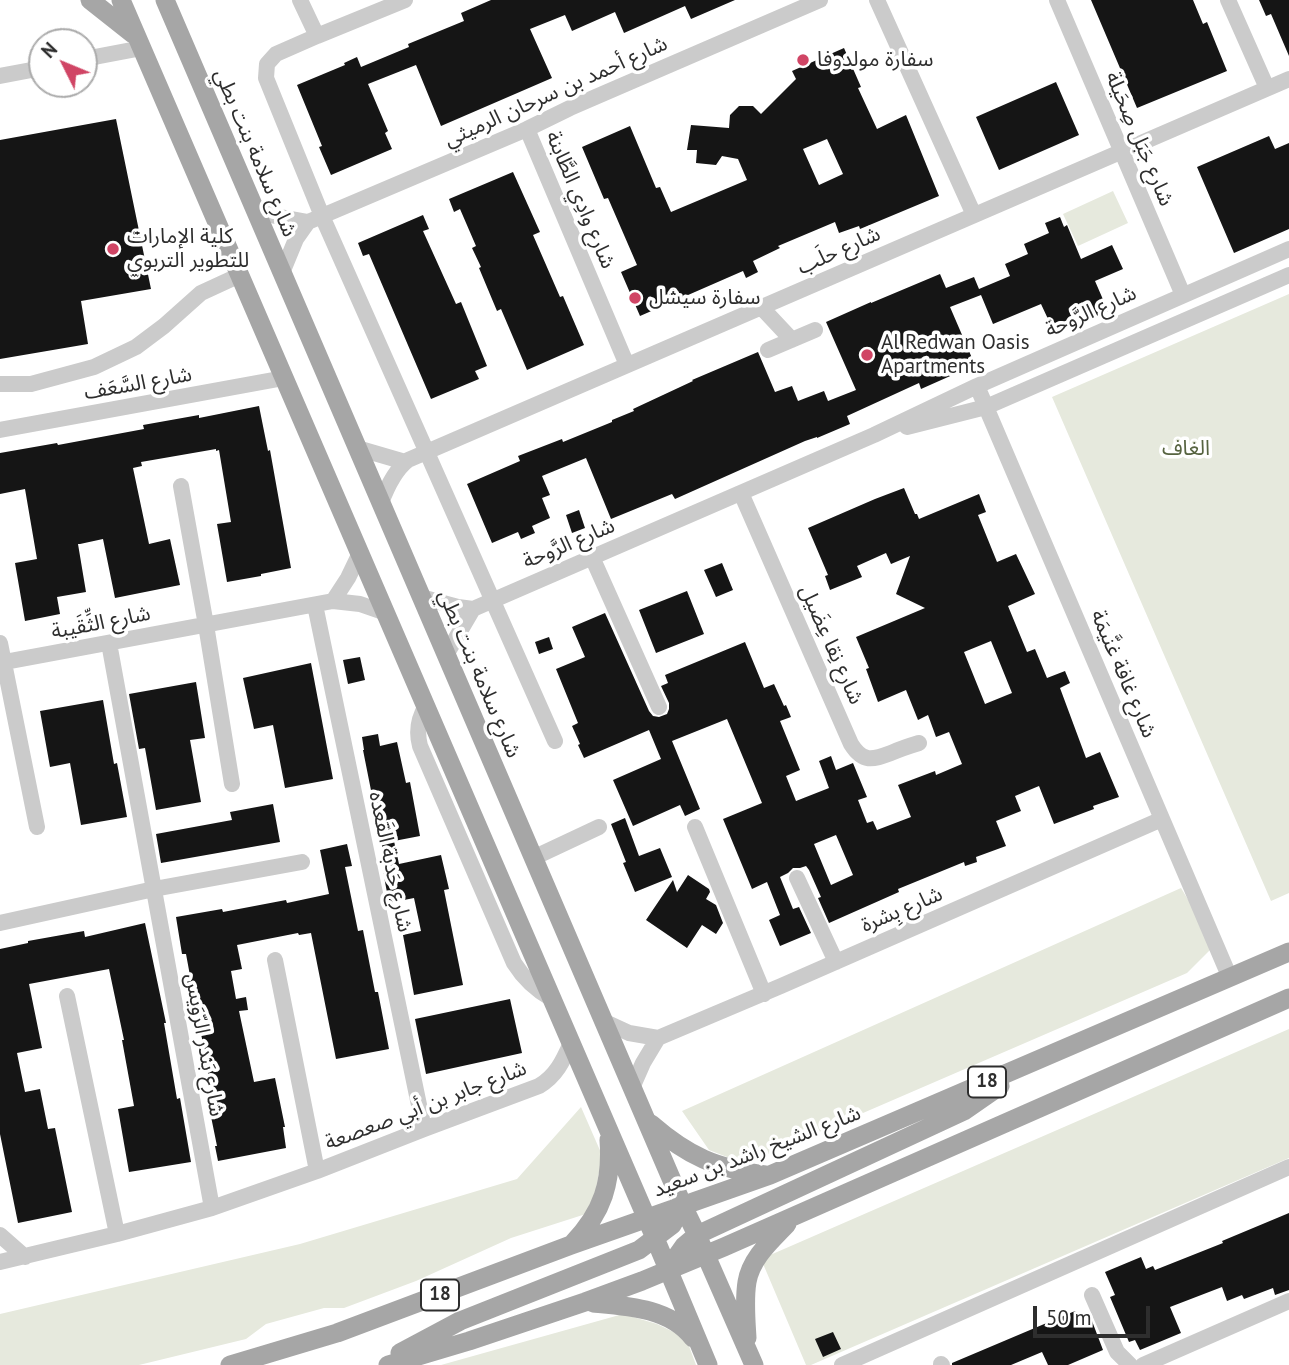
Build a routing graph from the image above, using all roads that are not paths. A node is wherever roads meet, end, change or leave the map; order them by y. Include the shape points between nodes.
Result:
1 (90, 0) edge
2 (121, 0) edge
3 (164, 0) edge
4 (177, 0) edge
5 (300, 0) edge
6 (405, 0) edge
7 (820, 0) edge
8 (877, 0) edge
9 (1057, 0) edge
10 (1228, 0) edge
11 (317, 36) junction
12 (139, 43) junction
13 (98, 55) edge
14 (188, 55) junction
15 (28, 71) edge
16 (0, 76) edge
17 (1289, 79) edge
18 (1267, 88) junction
19 (527, 129) junction
20 (1121, 152) junction
21 (253, 206) junction
22 (974, 215) junction
23 (315, 219) junction
24 (1289, 249) edge
25 (282, 273) junction
26 (240, 275) junction
27 (1289, 275) edge
28 (1183, 295) junction
29 (762, 308) junction
30 (815, 330) dead end
31 (792, 340) junction
32 (768, 350) dead end
33 (627, 365) junction
34 (284, 379) junction
35 (0, 384) edge
36 (977, 386) junction
37 (986, 407) junction
38 (0, 430) edge
39 (874, 435) junction
40 (357, 448) junction
41 (426, 452) junction
42 (405, 462) junction
43 (181, 486) dead end
44 (741, 493) junction
45 (381, 503) junction
46 (360, 553) junction
47 (592, 557) junction
48 (421, 597) junction
49 (492, 600) junction
50 (333, 601) junction
51 (315, 605) junction
52 (473, 609) junction
53 (386, 613) junction
54 (206, 625) junction
55 (0, 643) edge
56 (109, 643) junction
57 (446, 656) junction
58 (2, 663) edge
59 (659, 707) dead end
60 (555, 741) dead end
61 (919, 743) dead end
62 (232, 784) dead end
63 (1162, 819) junction
64 (37, 827) dead end
65 (599, 827) dead end
66 (695, 827) dead end
67 (533, 858) junction
68 (302, 862) dead end
69 (797, 878) dead end
70 (154, 889) junction
71 (0, 923) edge
72 (1289, 952) edge
73 (275, 960) dead end
74 (836, 962) junction
75 (1230, 978) junction
76 (764, 994) junction
77 (67, 996) dead end
78 (1289, 998) edge
79 (603, 1021) junction
80 (657, 1038) junction
81 (571, 1043) junction
82 (1040, 1060) junction
83 (632, 1088) junction
84 (646, 1120) junction
85 (608, 1128) junction
86 (424, 1129) junction
87 (1289, 1167) edge
88 (317, 1171) junction
89 (770, 1175) junction
90 (683, 1206) junction
91 (212, 1208) junction
92 (793, 1217) junction
93 (647, 1219) junction
94 (117, 1234) junction
95 (0, 1235) edge
96 (697, 1235) junction
97 (654, 1239) junction
98 (571, 1245) junction
99 (706, 1255) junction
100 (25, 1257) junction
101 (0, 1262) edge
102 (667, 1270) junction
103 (1092, 1295) dead end
104 (1289, 1301) edge
105 (584, 1302) junction
106 (705, 1356) edge
107 (750, 1357) edge
108 (1124, 1364) edge
109 (230, 1365) edge
110 (377, 1365) edge
111 (388, 1365) edge
112 (842, 1365) edge
113 (1143, 1365) edge

1 - 12 main road
2 - 12 main road
3 - 14 main road, شارع سلامة بنت بطي
4 - 14 main road
5 - 11 street
6 - 11 street
7 - 19 street, شارع أحمد بن سرحان الرميثي
8 - 22 street
9 - 20 street, شارع جَبَل صِحَيلة
10 - 18 street
11 - 23 street via 276,54 267,64 266,78
12 - 13 street
12 - 26 main road
14 - 21 main road, شارع سلامة بنت بطي
15 - 16 street
17 - 18 street, شارع حلَب
18 - 20 street, شارع حلَب
19 - 23 street, شارع أحمد بن سرحان الرميثي
19 - 33 street, شارع وادِي الطَّابنة
20 - 22 street, شارع حلَب
20 - 28 street, شارع جَبَل صِحَيلة
21 - 23 street via 275,216
21 - 25 main road, شارع سلامة بنت بطي
22 - 29 street, شارع حلَب
23 - 25 street via 296,239
23 - 41 street
24 - 28 street, شارع الرَّوحة
25 - 40 main road, شارع سلامة بنت بطي
26 - 34 main road
26 - 35 street via 201,292 136,347 94,367 31,384
27 - 37 street, شارع الرَّوحة
28 - 36 street, شارع الرَّوحة
29 - 31 street
29 - 33 street, شارع حلَب
30 - 31 street
31 - 32 street
33 - 41 street, شارع حلَب
34 - 38 street, شارع السَّعَف
34 - 46 main road
36 - 37 street, شارع غافة غنَّيمَة
36 - 39 street, شارع الرَّوحة
37 - 39 street, شارع الرَّوحة
37 - 63 street, شارع غافة غنَّيمَة
39 - 44 street, شارع الرَّوحة
40 - 42 street
40 - 45 main road, شارع سلامة بنت بطي
41 - 42 street, شارع حلَب
41 - 49 street
42 - 45 street
43 - 54 street
44 - 47 street, شارع الرَّوحة
44 - 61 street, شارع نِقا عِضَيل via 856,752 875,759
45 - 48 main road, شارع سلامة بنت بطي
46 - 50 street
46 - 53 main road
47 - 49 street, شارع الرَّوحة
47 - 59 street
48 - 52 street
48 - 57 main road, شارع سلامة بنت بطي
49 - 52 street, شارع الرَّوحة
49 - 60 street
50 - 51 street, شارع الثِّقَيبة
50 - 53 street, شارع الثِّقَيبة
51 - 54 street, شارع الثِّقَيبة
51 - 86 street, شارع حَدبة القَعده
52 - 57 street
53 - 81 main road
54 - 56 street, شارع الثِّقَيبة
54 - 62 street
55 - 58 street
56 - 58 street, شارع الثِّقَيبة
56 - 70 street, شارع بَندر الرّوَيس
57 - 67 main road, شارع سلامة بنت بطي
58 - 64 street
63 - 74 street, شارع بِشرة
63 - 75 street, شارع غافة غنَّيمَة
65 - 67 street
66 - 76 street
67 - 79 main road, شارع سلامة بنت بطي
68 - 70 street
69 - 74 street
70 - 71 street
70 - 91 street, شارع بَندر الرّوَيس
72 - 75 main road, شارع الشيخ راشد بن سعيد / 18
73 - 88 street, شارع جابر بن أبي صعصعة
74 - 76 street, شارع بِشرة
75 - 82 main road, شارع الشيخ راشد بن سعيد / 18
76 - 80 street, شارع بِشرة
77 - 94 street
78 - 92 main road, 18
79 - 80 street via 629,1033
79 - 83 main road, شارع سلامة بنت بطي
80 - 83 street
81 - 85 main road
81 - 86 street, شارع جابر بن أبي صعصعة via 547,1082
82 - 89 main road, شارع الشيخ راشد بن سعيد / 18
82 - 96 main road via 964,1111
83 - 84 main road, شارع سلامة بنت بطي
84 - 89 main road via 699,1158
84 - 90 main road, شارع سلامة بنت بطي
85 - 93 main road
85 - 98 main road via 610,1171 605,1192 599,1210
86 - 88 street, شارع جابر بن أبي صعصعة
87 - 112 street
88 - 91 street, شارع جابر بن أبي صعصعة
89 - 90 main road, شارع الشيخ راشد بن سعيد / 18
90 - 93 main road, شارع الشيخ راشد بن سعيد / 18
90 - 96 main road, شارع سلامة بنت بطي
90 - 97 main road via 672,1225
91 - 94 street, شارع جابر بن أبي صعصعة
92 - 99 main road, 18
92 - 107 main road via 760,1254 747,1283
93 - 97 main road
93 - 98 main road, شارع الشيخ راشد بن سعيد / 18
94 - 100 street, شارع جابر بن أبي صعصعة
95 - 100 street
96 - 99 main road, شارع سلامة بنت بطي
96 - 102 main road
97 - 102 main road
97 - 110 main road via 639,1250 460,1321
98 - 109 main road, شارع الشيخ راشد بن سعيد / 18 via 337,1333
99 - 102 main road, 18
99 - 107 main road, شارع سلامة بنت بطي
100 - 101 street, شارع جابر بن أبي صعصعة
102 - 105 main road, 18
102 - 106 main road
103 - 108 street
104 - 113 street
105 - 106 main road via 625,1306 670,1318 687,1330
105 - 111 main road, 18

